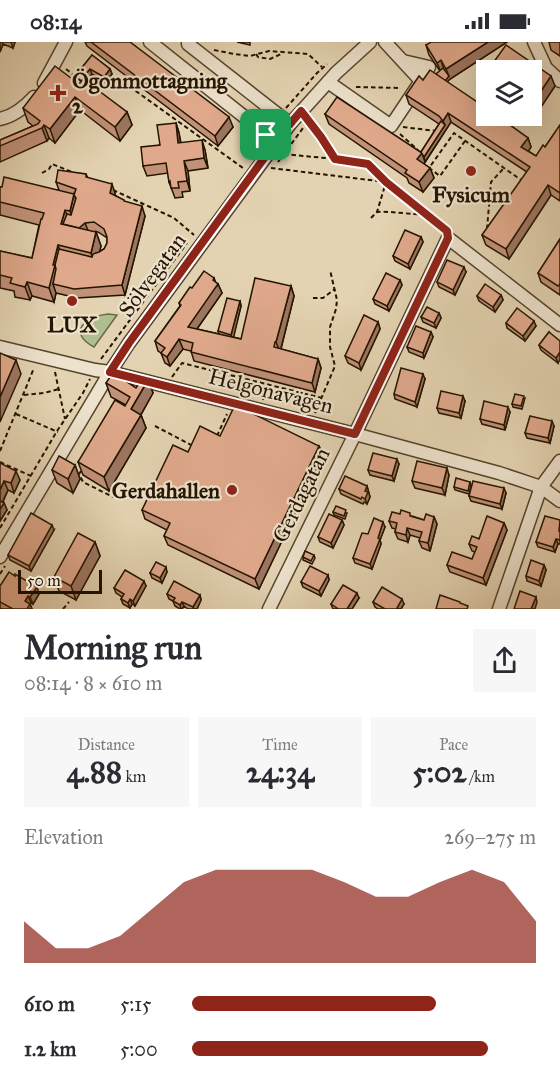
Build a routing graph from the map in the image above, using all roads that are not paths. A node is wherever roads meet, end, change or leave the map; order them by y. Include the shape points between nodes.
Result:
1 (66, 42) edge
2 (150, 42) edge
3 (370, 42) edge
4 (385, 42) edge
5 (534, 42) edge
6 (192, 46) edge
7 (560, 81) edge
8 (332, 85) junction
9 (0, 119) edge
10 (290, 124) junction
11 (276, 142) junction
12 (560, 325) edge
13 (0, 347) edge
14 (110, 372) junction
15 (355, 434) junction
16 (560, 461) edge
17 (541, 487) junction
18 (560, 501) edge
19 (0, 557) edge
20 (273, 607) edge
21 (499, 609) edge

1 - 9 street via 29,103
2 - 11 street
3 - 8 street, Sölvegatan
4 - 8 street via 403,61 429,67 391,126
5 - 7 street via 546,68
6 - 10 street
8 - 10 street, Sölvegatan
10 - 11 street, Sölvegatan
11 - 14 street, Sölvegatan
12 - 15 street, Gerdagatan via 448,238
13 - 14 street, Helgonavägen
14 - 15 street, Helgonavägen via 236,399
14 - 19 street, Sölvegatan
15 - 17 street, Helgonavägen
15 - 20 street, Gerdagatan
16 - 17 street
17 - 18 street, Helgonavägen
17 - 21 street

